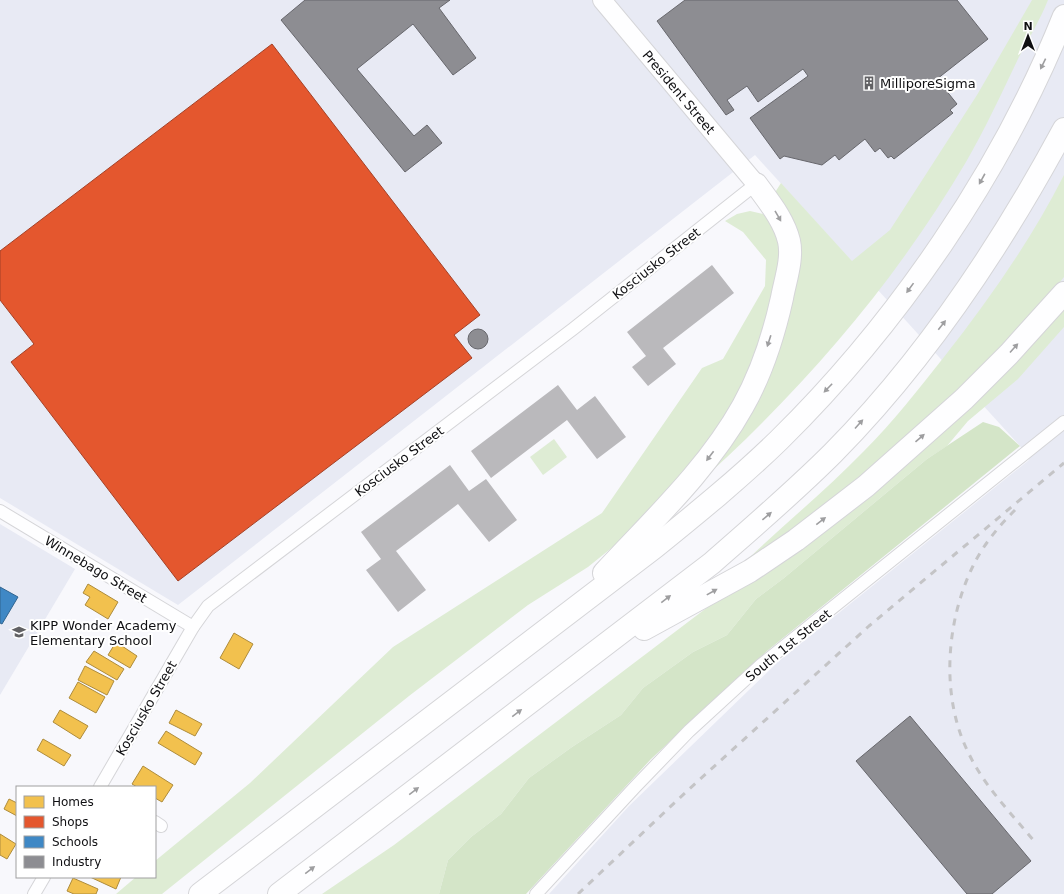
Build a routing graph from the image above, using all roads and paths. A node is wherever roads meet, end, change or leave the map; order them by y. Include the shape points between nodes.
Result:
1 (602, 0) edge
2 (1064, 16) edge
3 (1064, 129) edge
4 (756, 184) junction
5 (1064, 292) edge
6 (1064, 422) edge
7 (0, 511) edge
8 (566, 615) junction
9 (193, 627) junction
10 (580, 665) junction
11 (101, 786) edge
12 (43, 878) edge
13 (34, 894) edge
14 (200, 894) edge
15 (279, 894) edge
16 (536, 894) edge

1 - 4 street, President Street
2 -> 8 highway via 1018,114 979,184 934,255 886,321 835,381 779,440 679,528
10 -> 3 highway via 774,510 834,452 890,390 948,317 990,257
4 -> 8 highway via 786,230 789,260 778,315 744,405 709,457
4 - 9 street, Kosciusko Street via 573,329 208,606
10 -> 5 highway via 750,571 796,540 866,486 964,399
6 - 16 street, South 1st Street via 761,666 689,731
7 - 9 street, Winnebago Street
8 - 14 highway
9 - 11 street, Kosciusko Street
15 -> 10 highway
12 - 13 street

